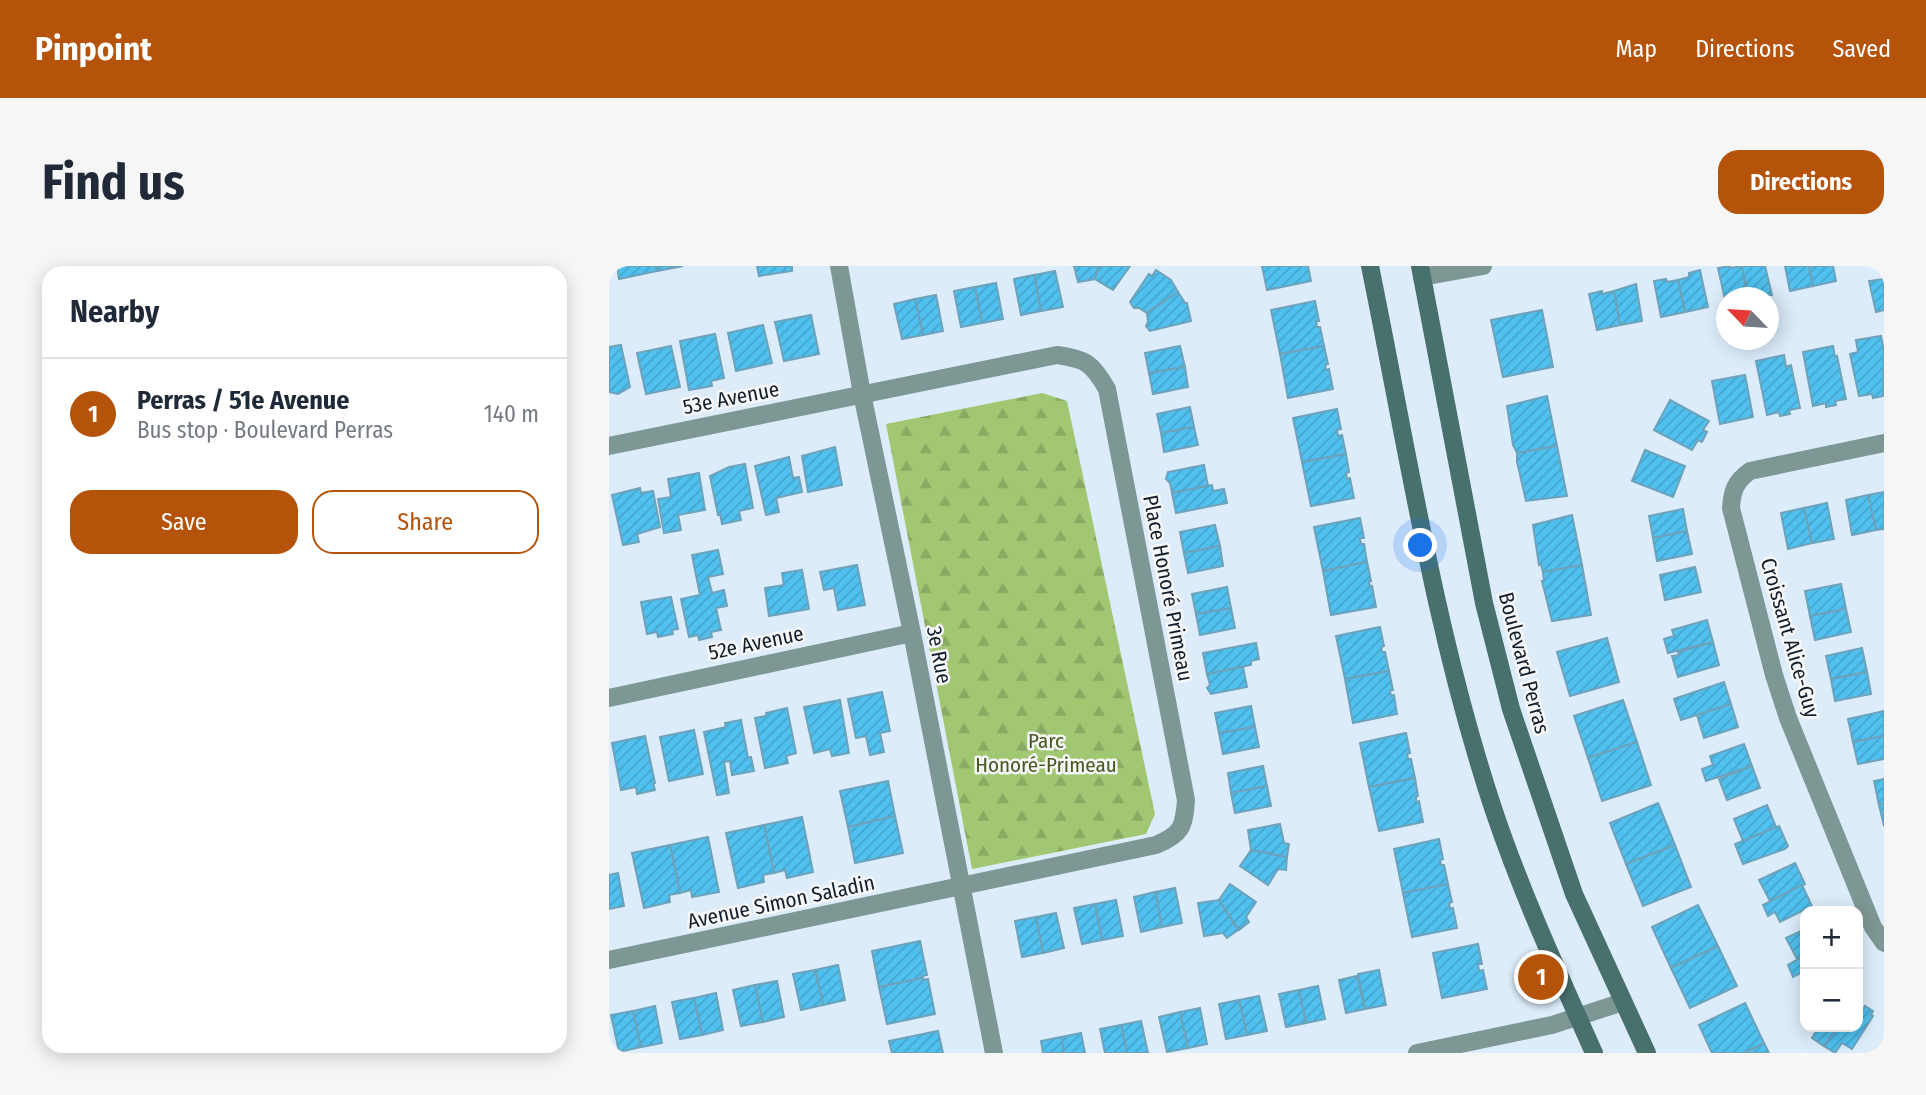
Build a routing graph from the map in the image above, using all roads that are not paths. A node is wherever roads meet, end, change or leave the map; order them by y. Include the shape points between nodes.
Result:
1 (839, 266) edge
2 (1370, 266) edge
3 (1483, 266) edge
4 (1421, 271) edge
5 (863, 394) junction
6 (1884, 443) edge
7 (609, 446) edge
8 (912, 633) junction
9 (609, 698) edge
10 (961, 888) junction
11 (1884, 943) edge
12 (609, 960) edge
13 (1623, 1002) junction
14 (1579, 1017) junction
15 (994, 1053) edge
16 (1417, 1053) edge
17 (1594, 1053) edge
18 (1647, 1053) edge

1 - 5 street, 3e Rue
2 - 14 main road via 1456,682 1515,869
3 - 4 street
4 - 13 main road, Boulevard Perras via 1503,683 1574,894
5 - 7 street, 53e Avenue
5 - 8 street, 3e Rue
5 - 10 street, Place Honoré Primeau via 1057,355 1081,358 1107,389 1186,800 1184,822 1174,838 1156,845
6 - 11 street, Croissant Alice-Guy via 1750,471 1738,480 1731,508 1787,718 1873,927
8 - 9 street, 52e Avenue
8 - 10 street, 3e Rue
10 - 12 street, Avenue Simon Saladin
10 - 15 street, 3e Rue
13 - 14 street
13 - 18 main road, Boulevard Perras
14 - 16 street
14 - 17 main road

